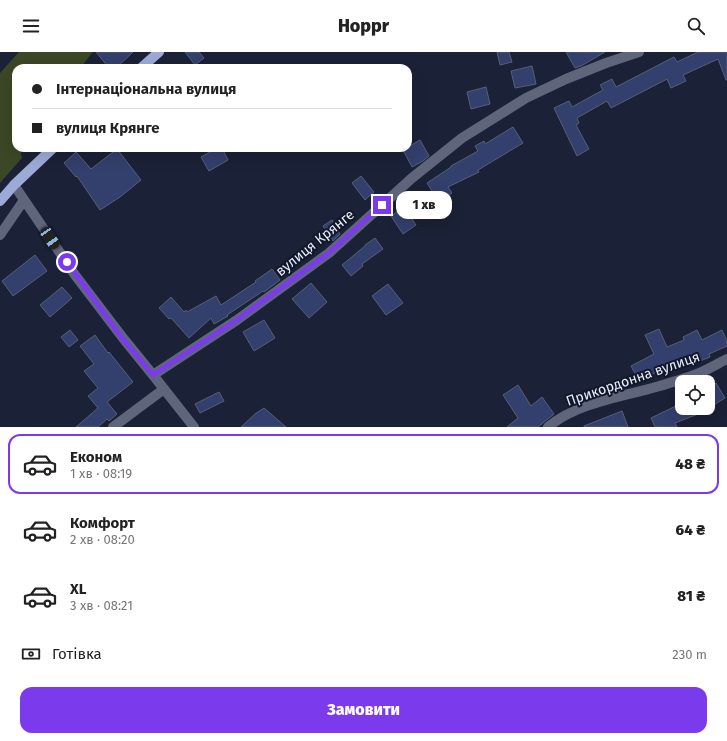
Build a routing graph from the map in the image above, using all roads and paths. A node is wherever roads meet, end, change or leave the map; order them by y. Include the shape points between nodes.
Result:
1 (159, 52) edge
2 (638, 52) edge
3 (146, 64) edge
4 (50, 152) edge
5 (14, 185) junction
6 (24, 200) junction
7 (0, 201) edge
8 (0, 235) edge
9 (727, 359) edge
10 (153, 375) junction
11 (164, 389) junction
12 (113, 427) edge
13 (194, 427) edge
14 (548, 427) edge

1 - 3 main road
2 - 10 street, вулиця Крянге via 566,79 526,98 462,138 412,178 329,253 237,320
4 - 5 main road
5 - 6 street
5 - 7 main road
6 - 8 street
6 - 10 street via 75,275
9 - 14 street, Прикордонна вулиця via 697,374 596,403 573,412
10 - 11 street
11 - 12 street
11 - 13 street

